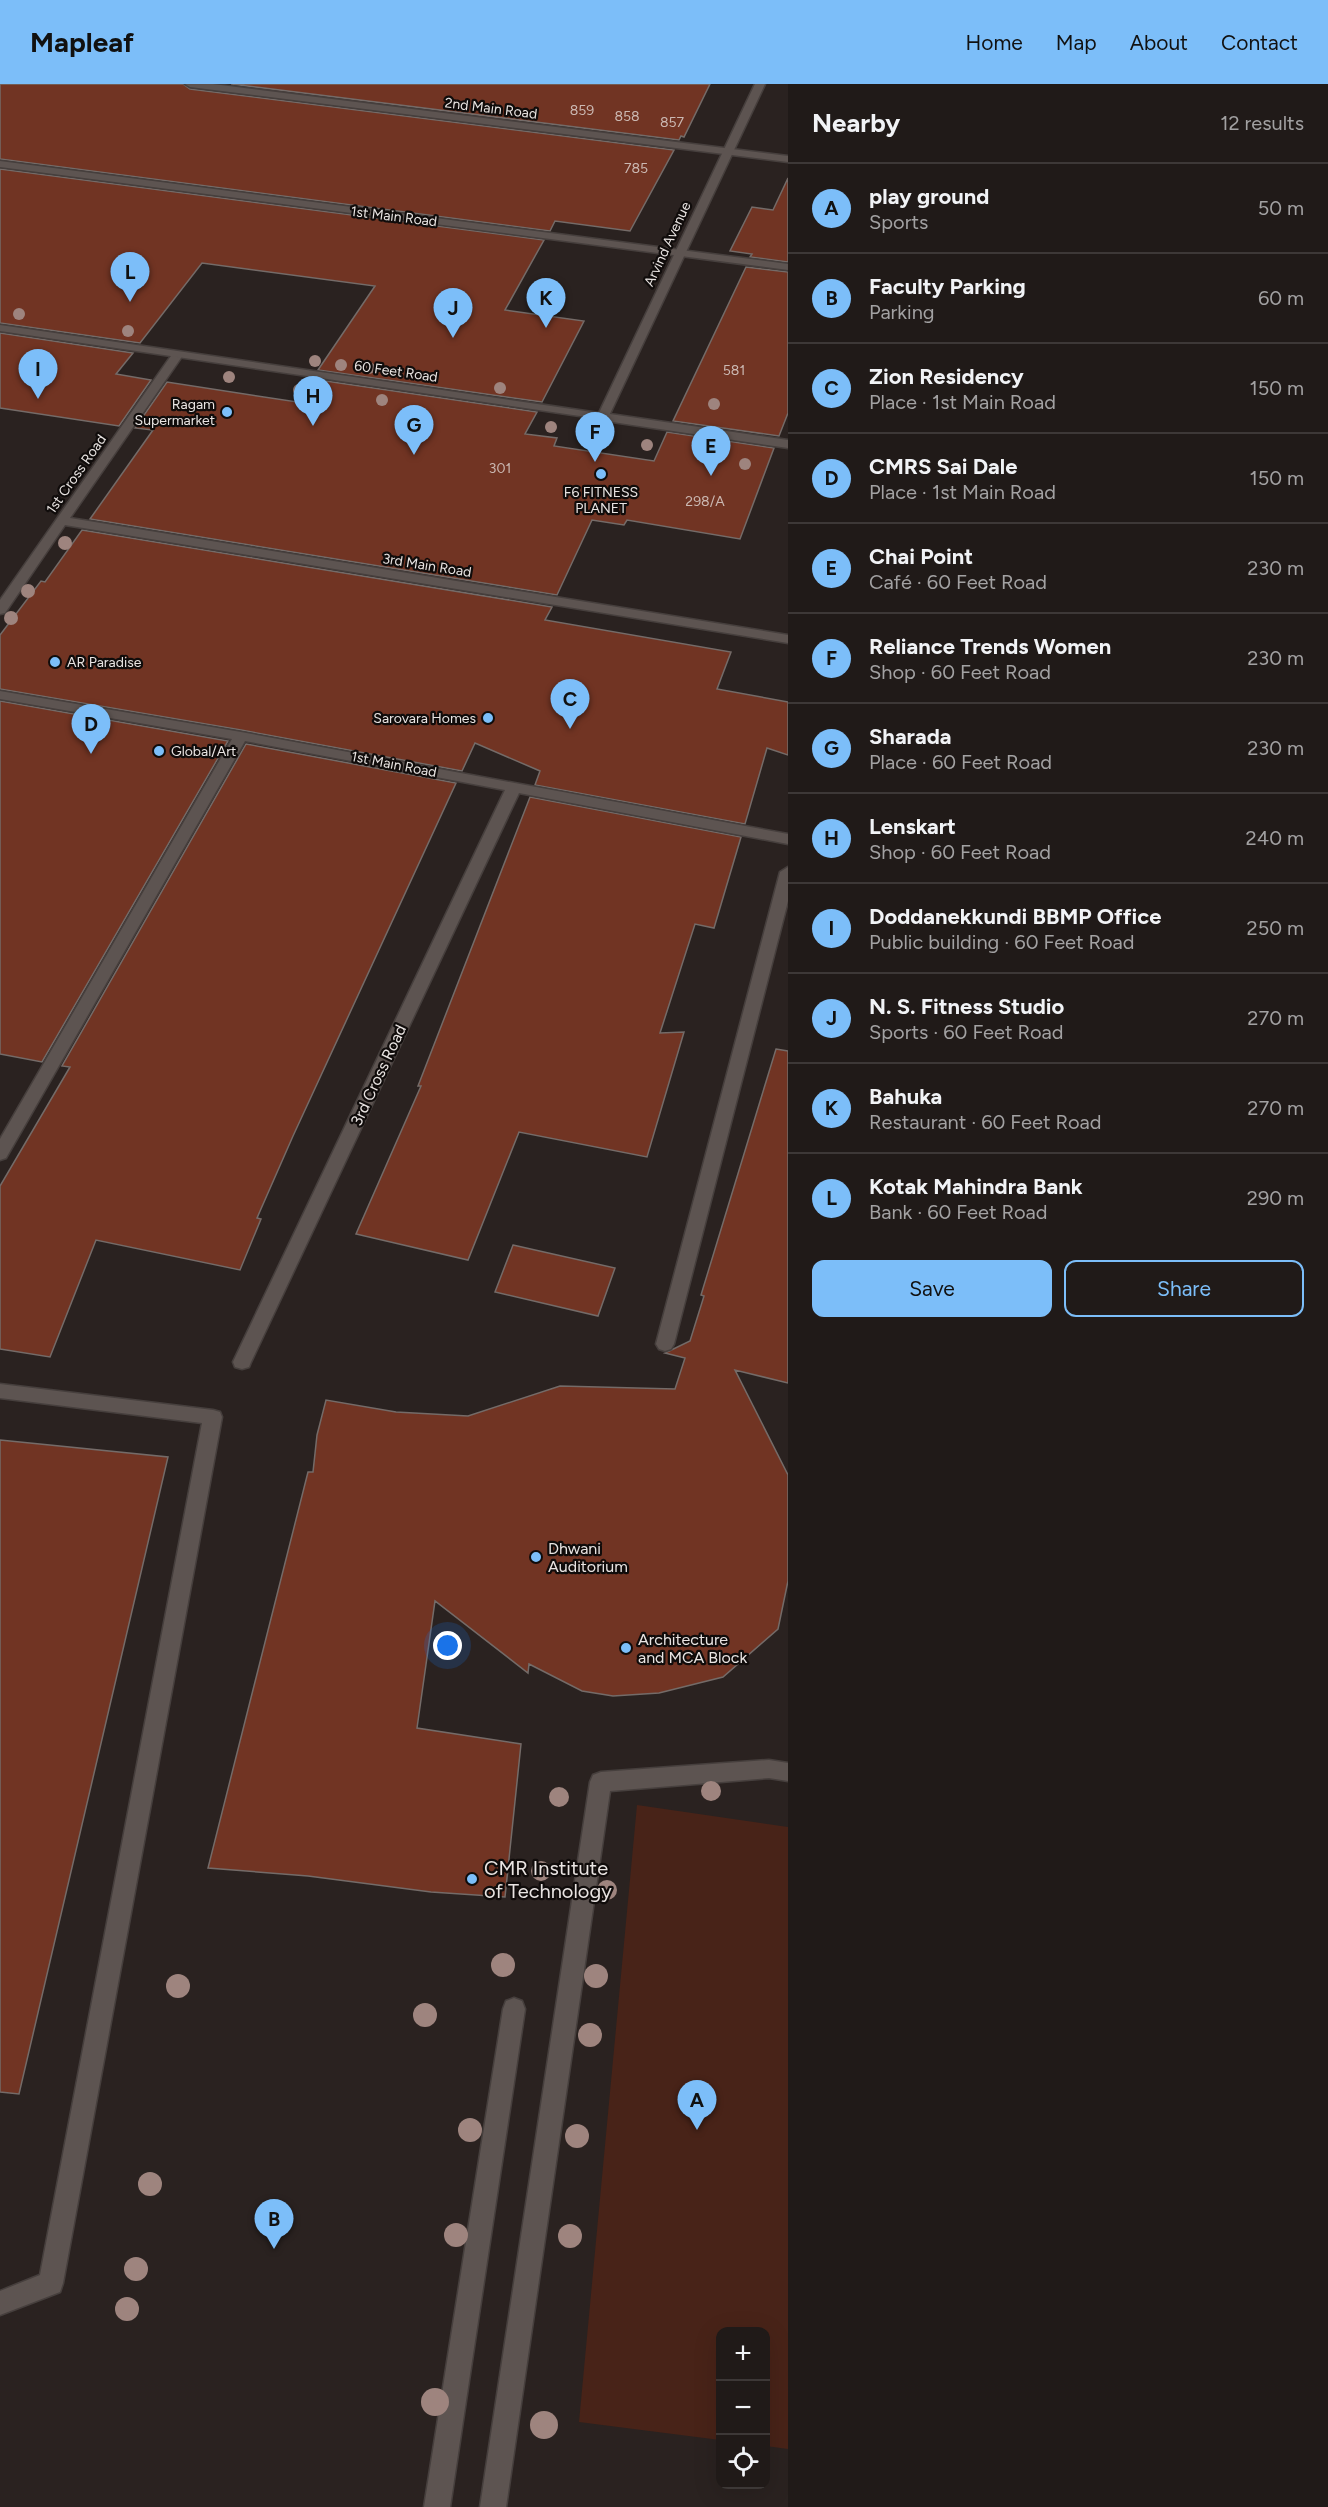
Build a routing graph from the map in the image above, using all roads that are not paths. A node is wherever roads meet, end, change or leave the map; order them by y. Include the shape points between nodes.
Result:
1 (190, 84) edge
2 (760, 84) edge
3 (727, 152) junction
4 (788, 159) edge
5 (0, 164) edge
6 (679, 253) junction
7 (788, 267) edge
8 (0, 328) edge
9 (177, 355) junction
10 (603, 417) junction
11 (788, 444) edge
12 (62, 521) junction
13 (0, 610) edge
14 (788, 639) edge
15 (0, 695) edge
16 (241, 736) junction
17 (514, 787) junction
18 (788, 839) edge
19 (788, 872) edge
20 (0, 1154) edge
21 (665, 1344) dead end
22 (242, 1362) dead end
23 (0, 1391) edge
24 (788, 1772) edge
25 (514, 2009) dead end
26 (0, 2303) edge
27 (437, 2507) edge
28 (493, 2507) edge

1 - 3 street, 2nd Main Road
2 - 3 street, Arvind Avenue
3 - 4 street, 2nd Main Road
3 - 6 street, Arvind Avenue
5 - 6 street, 1st Main Road
6 - 7 street, 1st Main Road
6 - 10 street, Arvind Avenue
8 - 9 street, 60 Feet Road
9 - 10 street, 60 Feet Road
9 - 12 street, 1st Cross Road
10 - 11 street, 60 Feet Road
12 - 13 street, 1st Cross Road
12 - 14 street, 3rd Main Road
15 - 16 street, 1st Main Road
16 - 17 street, 1st Main Road
16 - 20 street
17 - 18 street, 1st Main Road
17 - 22 street, 3rd Cross Road
19 - 21 street
23 - 26 street via 213,1417 51,2283
24 - 28 street via 769,1769 601,1782
25 - 27 street

